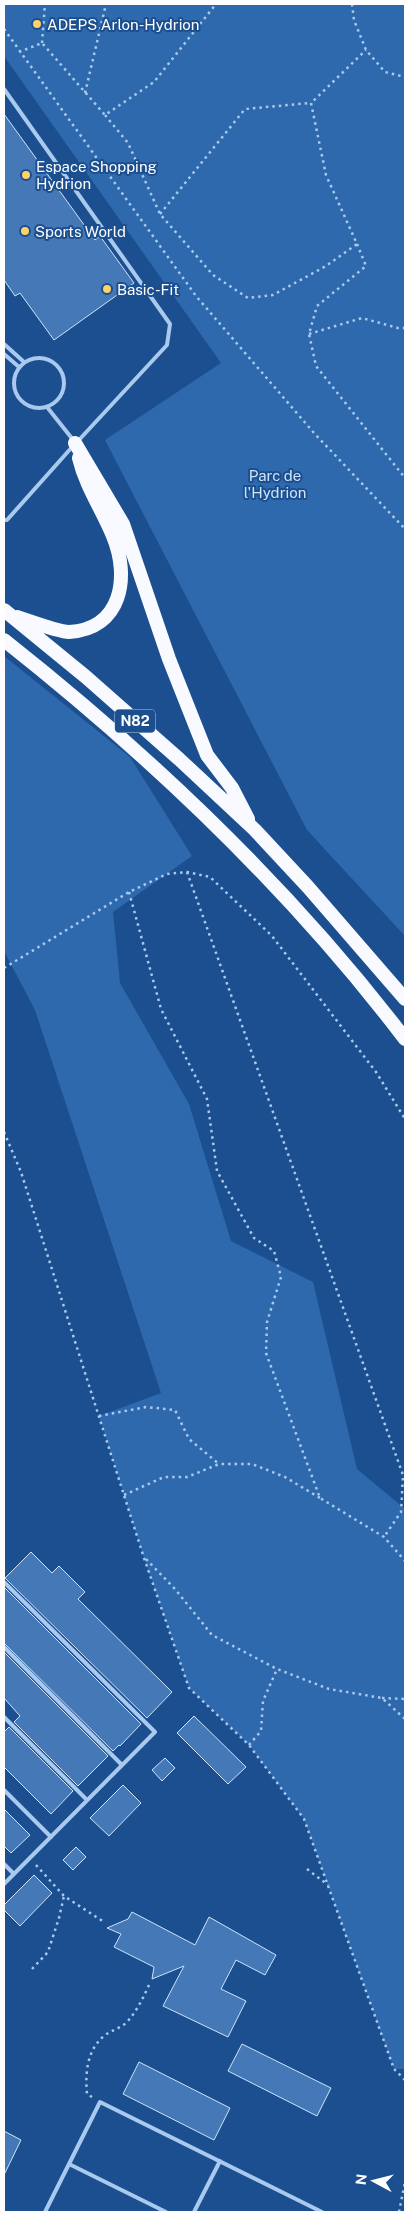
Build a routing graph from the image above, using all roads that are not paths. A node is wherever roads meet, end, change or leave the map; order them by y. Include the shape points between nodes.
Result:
1 (4, 89) edge
2 (4, 344) edge
3 (4, 354) edge
4 (24, 362) junction
5 (19, 367) junction
6 (47, 406) junction
7 (76, 443) junction
8 (4, 520) edge
9 (8, 613) edge
10 (4, 640) edge
11 (255, 830) junction
12 (405, 999) edge
13 (405, 1038) edge
14 (4, 1582) edge
15 (4, 1647) edge
16 (4, 1717) edge
17 (122, 1765) junction
18 (4, 1790) edge
19 (88, 1800) junction
20 (51, 1837) junction
21 (4, 1864) edge
22 (14, 1874) junction
23 (4, 1884) edge
24 (220, 2161) junction
25 (69, 2164) junction
26 (45, 2212) edge
27 (166, 2212) edge
28 (194, 2212) edge
29 (322, 2212) edge

1 - 7 lane via 170,324 167,345
2 - 4 lane
3 - 5 lane
4 - 5 lane
4 - 6 lane via 40,357 49,359 60,368 63,390 54,403
5 - 6 lane via 14,380 20,400 33,407
6 - 7 lane
7 - 8 lane
7 - 9 highway via 85,480 114,537 120,566 120,592 110,615 91,628 67,632
7 - 11 highway via 123,524 169,659 207,755 232,788
9 - 11 highway, N82 via 86,677
10 - 13 highway, N82 via 165,776 335,953
11 - 12 highway, N82
14 - 17 lane via 154,1732
15 - 17 lane
16 - 19 lane
17 - 19 lane
18 - 20 lane
19 - 20 lane
20 - 22 lane
21 - 22 lane
22 - 23 lane
24 - 25 lane via 100,2102
24 - 28 lane
24 - 29 lane
25 - 26 lane
25 - 27 lane

